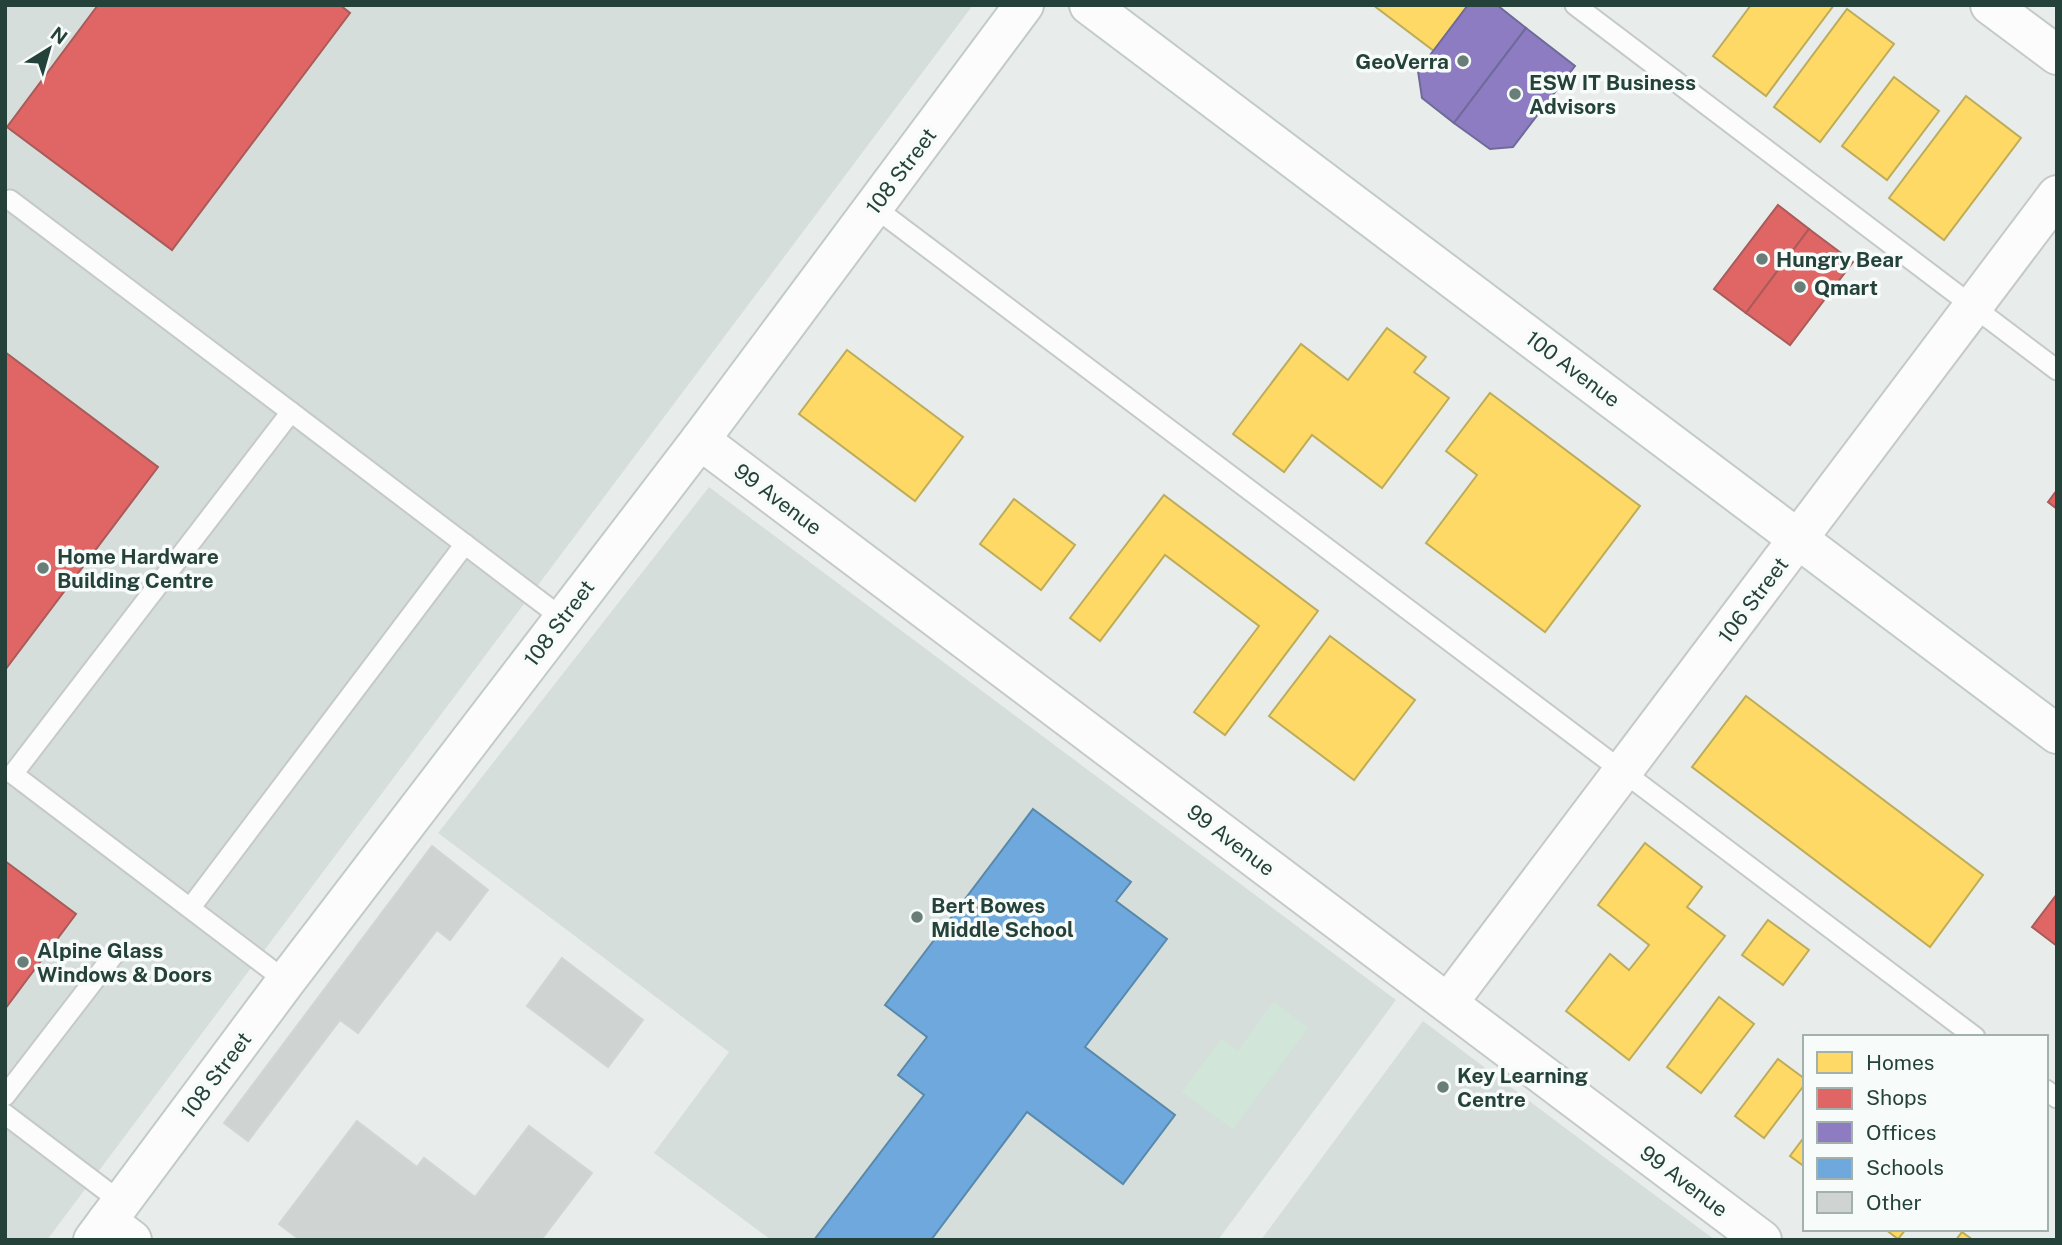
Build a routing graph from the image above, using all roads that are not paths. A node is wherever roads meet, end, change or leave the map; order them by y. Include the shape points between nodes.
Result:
1 (1024, 5) edge
2 (1089, 5) edge
3 (1575, 5) edge
4 (1990, 5) edge
5 (2057, 55) edge
6 (2057, 195) edge
7 (10, 200) dead end
8 (874, 207) junction
9 (1972, 307) junction
10 (2057, 370) edge
11 (290, 412) junction
12 (700, 440) junction
13 (1799, 539) junction
14 (465, 544) junction
15 (562, 618) junction
16 (2057, 734) edge
17 (1623, 771) junction
18 (191, 908) junction
19 (116, 952) dead end
20 (286, 981) junction
21 (1448, 1003) junction
22 (1972, 1035) edge
23 (5, 1096) edge
24 (5, 1114) edge
25 (113, 1226) edge
26 (1762, 1240) edge

1 - 8 street, 108 Street
2 - 13 street, 100 Avenue
3 - 9 lane
4 - 5 street
6 - 9 street, 106 Street
7 - 11 lane
8 - 12 street, 108 Street
8 - 17 lane
9 - 10 lane
9 - 13 street, 106 Street
11 - 14 lane
11 - 18 lane via 13,774
12 - 15 street, 108 Street
12 - 21 street, 99 Avenue
13 - 16 street, 100 Avenue
13 - 17 street, 106 Street
14 - 15 lane
14 - 18 lane
15 - 20 street, 108 Street
17 - 21 street, 106 Street
17 - 22 lane
18 - 20 lane
19 - 23 lane
20 - 25 street, 108 Street
21 - 26 street, 99 Avenue
24 - 25 lane

